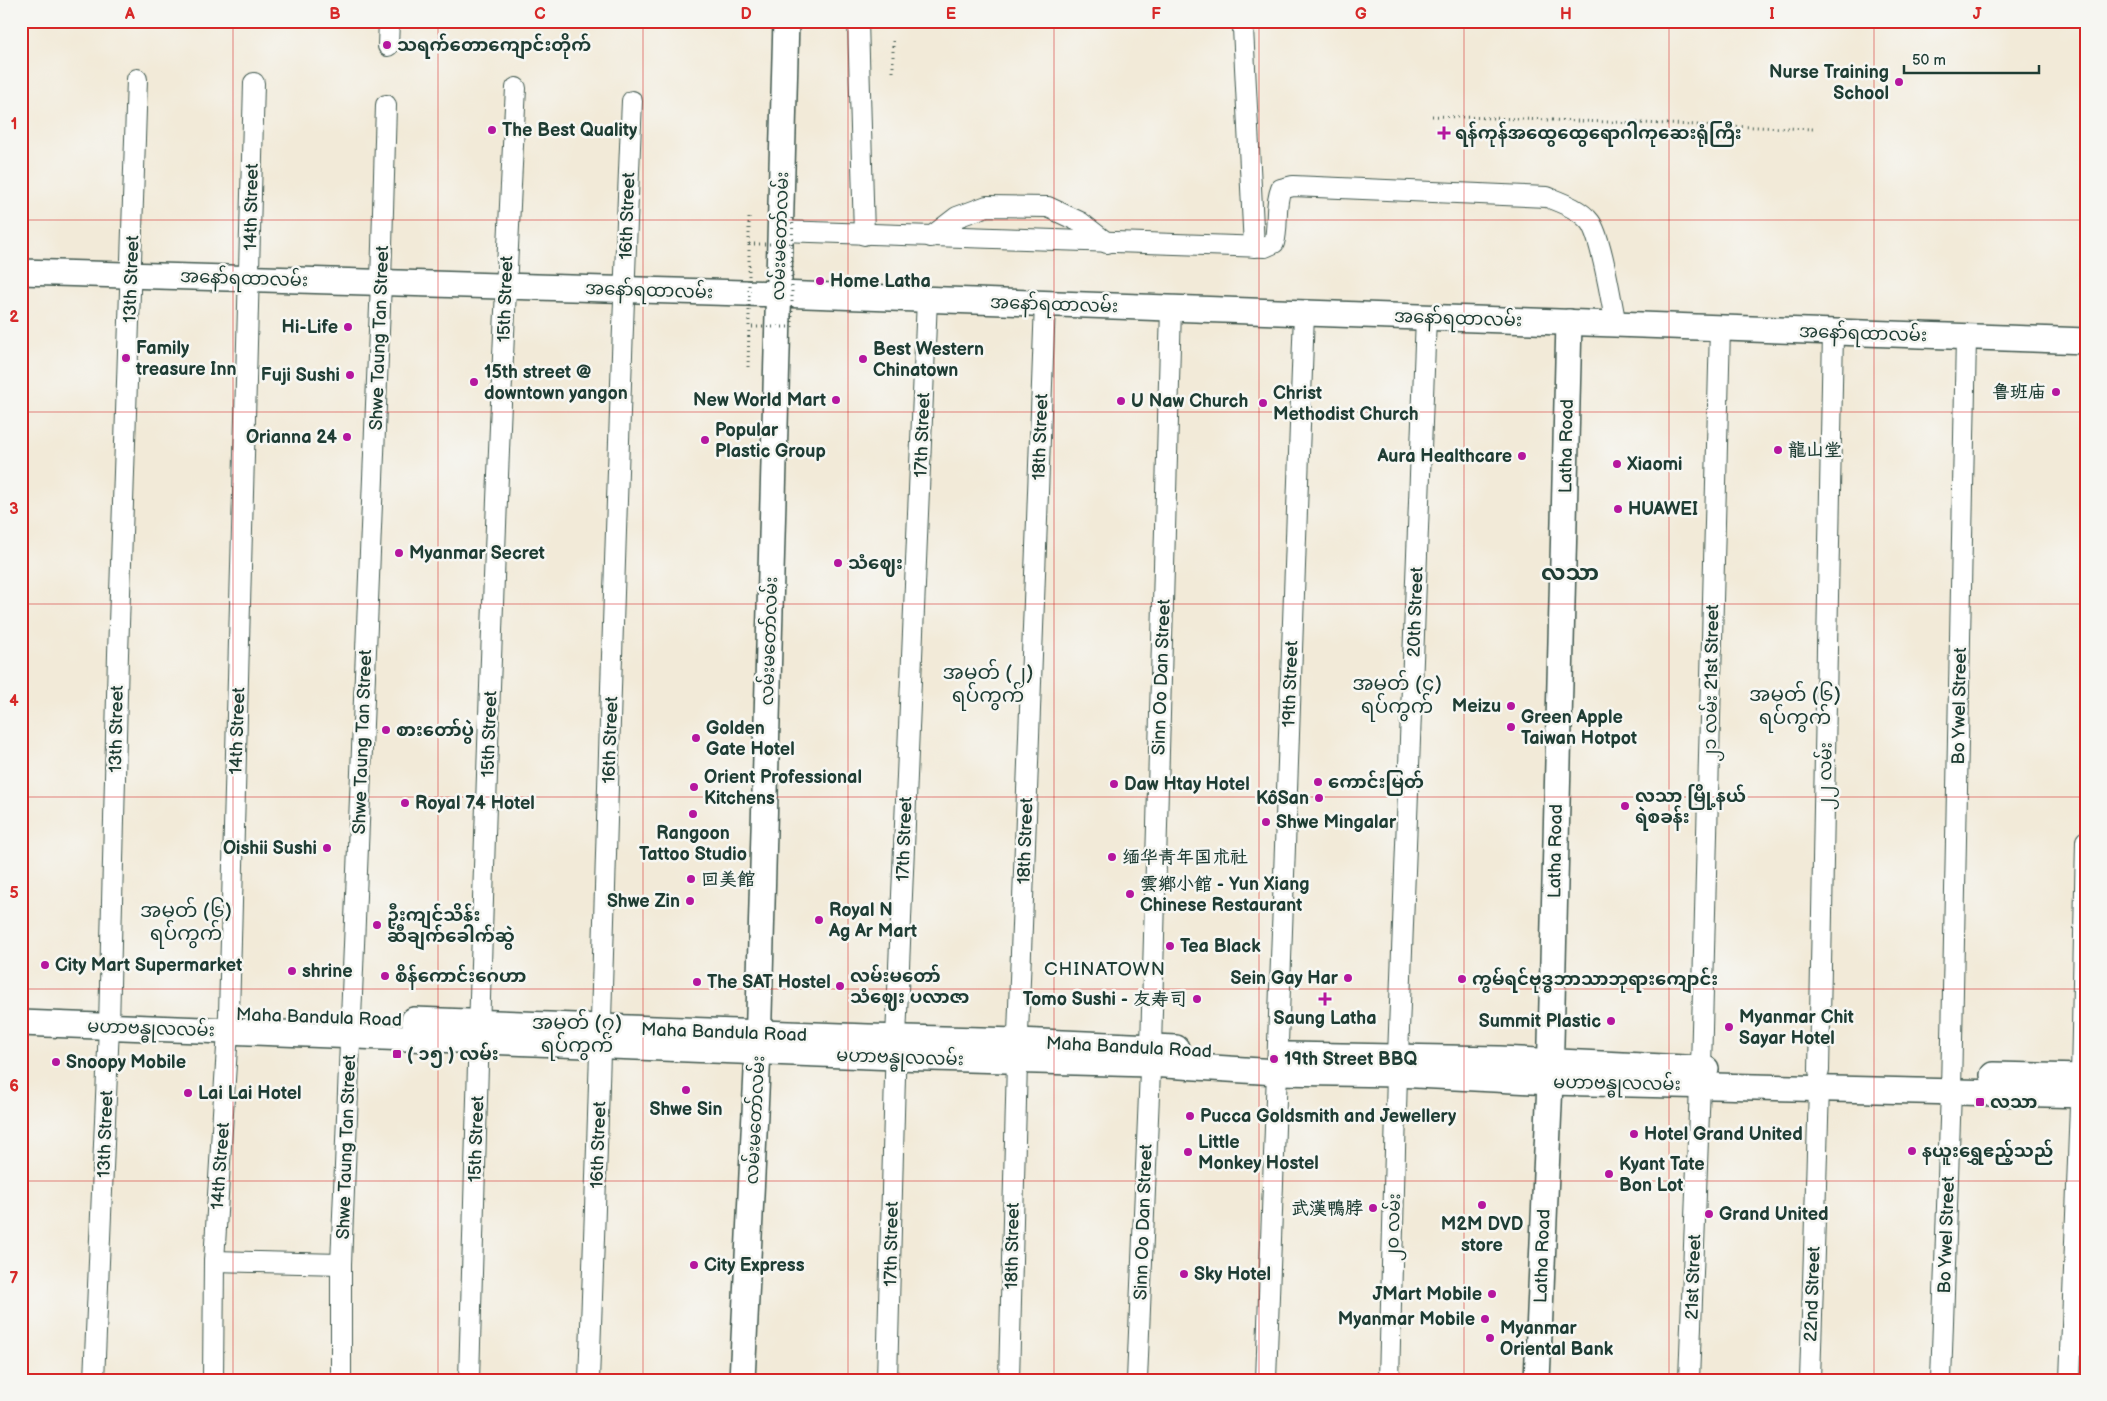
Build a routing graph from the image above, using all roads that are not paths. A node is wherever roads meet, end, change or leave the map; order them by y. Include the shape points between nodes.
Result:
1 (389, 21) edge
2 (786, 21) edge
3 (858, 21) edge
4 (1243, 28) dead end
5 (388, 46) dead end
6 (137, 78) dead end
7 (254, 83) dead end
8 (516, 88) dead end
9 (632, 101) dead end
10 (386, 105) dead end
11 (789, 231) junction
12 (864, 234) junction
13 (931, 237) junction
14 (1107, 243) junction
15 (1254, 247) junction
16 (21, 272) edge
17 (131, 275) junction
18 (250, 278) junction
19 (382, 282) junction
20 (506, 286) junction
21 (624, 289) junction
22 (778, 294) junction
23 (927, 299) junction
24 (1045, 303) junction
25 (1171, 308) junction
26 (1304, 313) junction
27 (1426, 317) junction
28 (1569, 322) junction
29 (1616, 324) junction
30 (1720, 328) junction
31 (1833, 332) junction
32 (1966, 337) junction
33 (2086, 341) edge
34 (2086, 841) edge
35 (21, 1006) edge
36 (109, 1018) junction
37 (229, 1022) junction
38 (21, 1023) edge
39 (350, 1027) junction
40 (479, 1032) junction
41 (602, 1036) junction
42 (758, 1042) junction
43 (895, 1048) junction
44 (1017, 1051) junction
45 (1150, 1055) junction
46 (1276, 1064) junction
47 (1398, 1065) junction
48 (1550, 1071) junction
49 (1700, 1077) junction
50 (1819, 1079) junction
51 (1951, 1083) junction
52 (2083, 1086) edge
53 (214, 1261) junction
54 (341, 1264) junction
55 (94, 1380) edge
56 (213, 1380) edge
57 (341, 1380) edge
58 (469, 1380) edge
59 (589, 1380) edge
60 (742, 1380) edge
61 (888, 1380) edge
62 (1009, 1380) edge
63 (1137, 1380) edge
64 (1266, 1380) edge
65 (1389, 1380) edge
66 (1537, 1380) edge
67 (1689, 1380) edge
68 (1810, 1380) edge
69 (1941, 1380) edge
70 (2070, 1380) edge

1 - 5 street
2 - 11 main road, လမ်းမတော်လမ်း
3 - 12 street
4 - 15 street
6 - 17 street, 13th Street
7 - 18 street, 14th Street
8 - 20 street, 15th Street
9 - 21 street, 16th Street
10 - 19 street, Shwe Taung Tan Street
11 - 12 street
11 - 22 main road, လမ်းမတော်လမ်း
12 - 13 street
13 - 14 street
13 - 14 street via 957,218 987,206 1048,207 1080,222
14 - 15 street
15 - 29 street via 1274,244 1278,197 1281,189 1293,186 1547,197 1573,208 1591,223 1599,243
16 - 17 main road, အနော်ရထာလမ်း
17 - 18 main road, အနော်ရထာလမ်း
17 - 36 street, 13th Street
18 - 19 main road, အနော်ရထာလမ်း
18 - 37 street, 14th Street
19 - 20 main road, အနော်ရထာလမ်း
19 - 39 street, Shwe Taung Tan Street
20 - 21 main road, အနော်ရထာလမ်း
20 - 40 street, 15th Street
21 - 22 main road, အနော်ရထာလမ်း
21 - 41 street, 16th Street
22 - 23 main road, အနော်ရထာလမ်း
22 - 42 main road, လမ်းမတော်လမ်း
23 - 24 main road, အနော်ရထာလမ်း
23 - 43 street, 17th Street
24 - 25 main road, အနော်ရထာလမ်း
24 - 44 street, 18th Street
25 - 26 main road, အနော်ရထာလမ်း
25 - 45 street, Sinn Oo Dan Street
26 - 27 main road, အနော်ရထာလမ်း
26 - 46 street, 19th Street
27 - 28 main road, အနော်ရထာလမ်း
27 - 47 street, 20th Street
28 - 29 main road, အနော်ရထာလမ်း
28 - 48 main road, Latha Road
29 - 30 main road, အနော်ရထာလမ်း
30 - 31 main road, အနော်ရထာလမ်း
30 - 49 street, ၂၁ လမ်း 21st Street
31 - 32 main road, အနော်ရထာလမ်း
31 - 50 street, ၂၂ လမ်း
32 - 33 main road, အနော်ရထာလမ်း
32 - 51 street, Bo Ywel Street
34 - 52 street
35 - 36 main road
36 - 37 main road, မဟာဗန္ဓုလလမ်း
36 - 38 main road, မဟာဗန္ဓုလလမ်း
36 - 55 street, 13th Street
37 - 39 main road, မဟာဗန္ဓုလလမ်း
37 - 53 street, 14th Street
39 - 40 main road, မဟာဗန္ဓုလလမ်း
39 - 54 street, Shwe Taung Tan Street
40 - 41 main road, မဟာဗန္ဓုလလမ်း
40 - 58 street, 15th Street
41 - 42 main road, မဟာဗန္ဓုလလမ်း
41 - 59 street, 16th Street
42 - 43 main road, မဟာဗန္ဓုလလမ်း
42 - 60 main road, လမ်းမတော်လမ်း
43 - 44 main road, မဟာဗန္ဓုလလမ်း
43 - 61 street, 17th Street
44 - 45 main road, မဟာဗန္ဓုလလမ်း
44 - 62 street, 18th Street
45 - 46 main road, Maha Bandula Road
45 - 63 street, Sinn Oo Dan Street
46 - 47 main road, မဟာဗန္ဓုလလမ်း
46 - 64 street, 19th Street
47 - 48 main road, မဟာဗန္ဓုလလမ်း
47 - 65 street, ၂၀ လမ်း
48 - 49 main road, မဟာဗန္ဓုလလမ်း
48 - 66 main road, Latha Road
49 - 50 main road, မဟာဗန္ဓုလလမ်း
49 - 67 street, 21st Street
50 - 51 main road, မဟာဗန္ဓုလလမ်း
50 - 68 street, 22nd Street
51 - 52 main road, မဟာဗန္ဓုလလမ်း
51 - 69 street, Bo Ywel Street
52 - 70 street
53 - 54 street
53 - 56 street, 14th Street
54 - 57 street, Shwe Taung Tan Street

